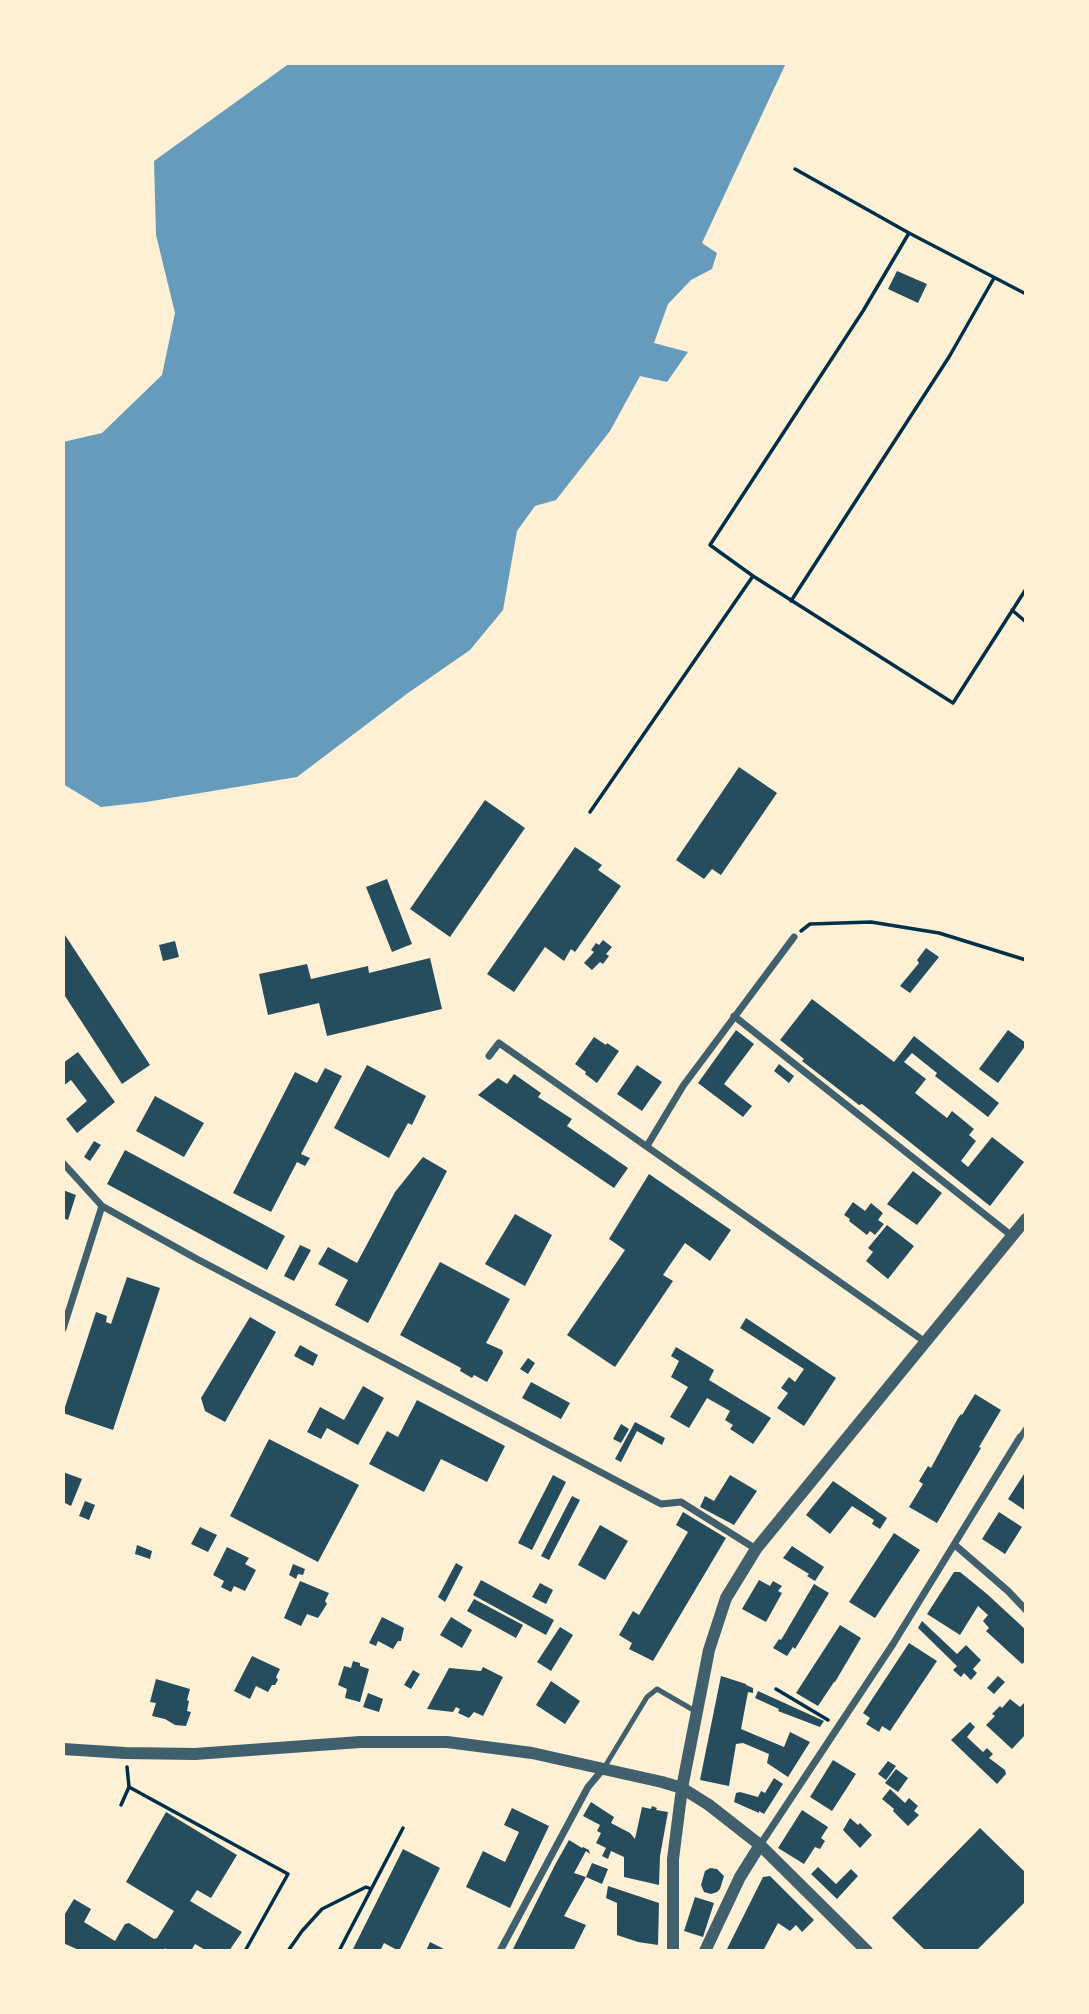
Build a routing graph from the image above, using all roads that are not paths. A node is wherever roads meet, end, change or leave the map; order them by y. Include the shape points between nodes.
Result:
1 (794, 937) dead end
2 (734, 1016) junction
3 (489, 1056) dead end
4 (647, 1146) junction
5 (63, 1163) edge
6 (102, 1206) junction
7 (1026, 1219) edge
8 (1012, 1236) junction
9 (63, 1329) edge
10 (924, 1341) junction
11 (1026, 1428) edge
12 (1020, 1437) joint
13 (955, 1545) junction
14 (756, 1549) junction
15 (1026, 1610) edge
16 (696, 1712) junction
17 (63, 1749) edge
18 (604, 1768) junction
19 (682, 1788) junction
20 (760, 1845) junction
21 (499, 1951) edge
22 (673, 1951) edge
23 (705, 1951) edge
24 (867, 1951) edge

1 - 2 street
2 - 4 street
2 - 8 street
3 - 4 street via 499,1043
4 - 10 street
5 - 6 street
6 - 9 street
6 - 14 street via 661,1504 681,1502
7 - 8 street
8 - 10 street
10 - 14 street
11 - 12 lane
12 - 13 street
13 - 15 street
13 - 20 street
14 - 16 street via 721,1610
16 - 18 lane via 657,1689 647,1697
16 - 19 street
17 - 18 street via 201,1754 360,1742 447,1742
18 - 19 street
18 - 21 street via 588,1787
19 - 20 street
19 - 22 street via 673,1859
20 - 23 street
20 - 24 street

